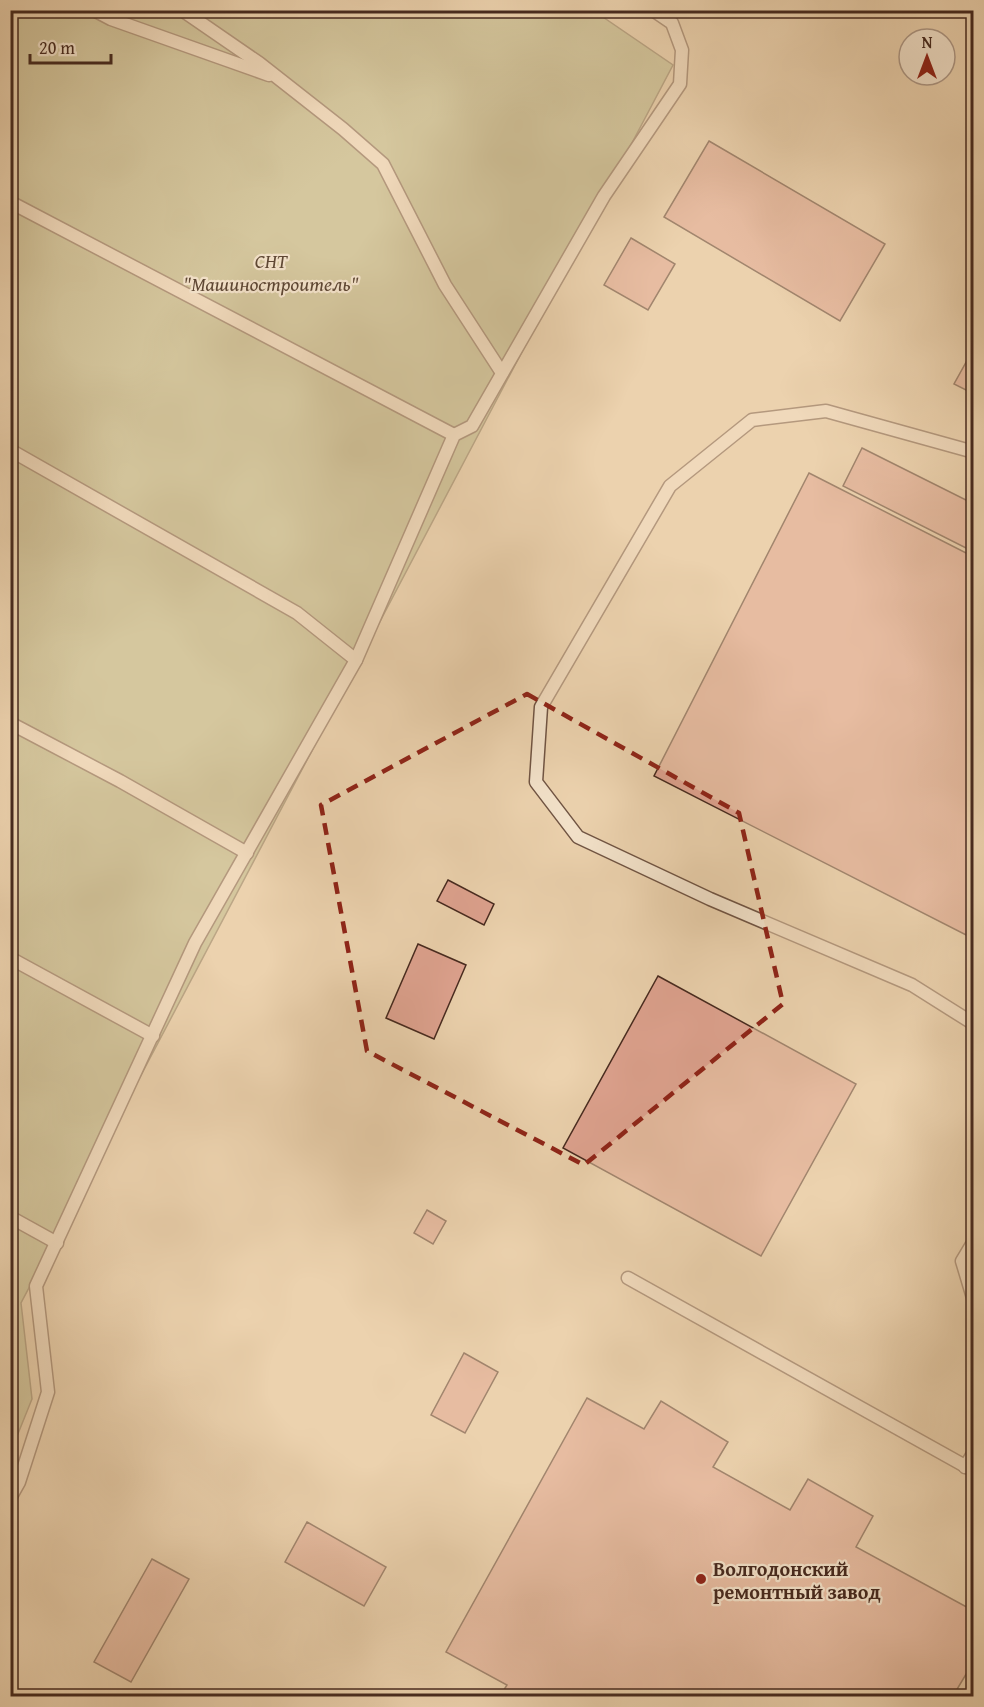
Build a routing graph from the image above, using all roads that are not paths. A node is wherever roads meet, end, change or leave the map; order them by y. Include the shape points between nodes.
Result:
1 (94, 10) edge
2 (182, 10) edge
3 (653, 10) edge
4 (278, 78) junction
5 (10, 202) edge
6 (502, 373) junction
7 (454, 435) junction
8 (10, 450) edge
9 (974, 452) edge
10 (356, 660) junction
11 (10, 723) edge
12 (247, 853) junction
13 (10, 958) edge
14 (974, 1024) edge
15 (153, 1036) junction
16 (10, 1217) edge
17 (974, 1242) edge
18 (57, 1243) junction
19 (628, 1278) dead end
20 (974, 1301) edge
21 (974, 1452) edge
22 (969, 1469) edge
23 (15, 1479) edge
24 (10, 1498) edge

1 - 4 lane
2 - 4 lane
3 - 6 lane via 672,23 682,50 680,84 604,196
4 - 6 lane via 382,164 446,285
5 - 7 lane
6 - 7 lane via 472,426
7 - 10 lane
8 - 10 lane via 297,613
9 - 14 lane via 826,411 752,420 670,486 541,707 536,782 578,837 710,899 912,985
10 - 12 lane
11 - 12 lane
12 - 15 lane via 195,944
13 - 15 lane
15 - 18 lane
16 - 18 lane
17 - 20 lane via 962,1261
18 - 23 lane via 36,1286 48,1392
19 - 22 lane
21 - 22 lane
23 - 24 lane

